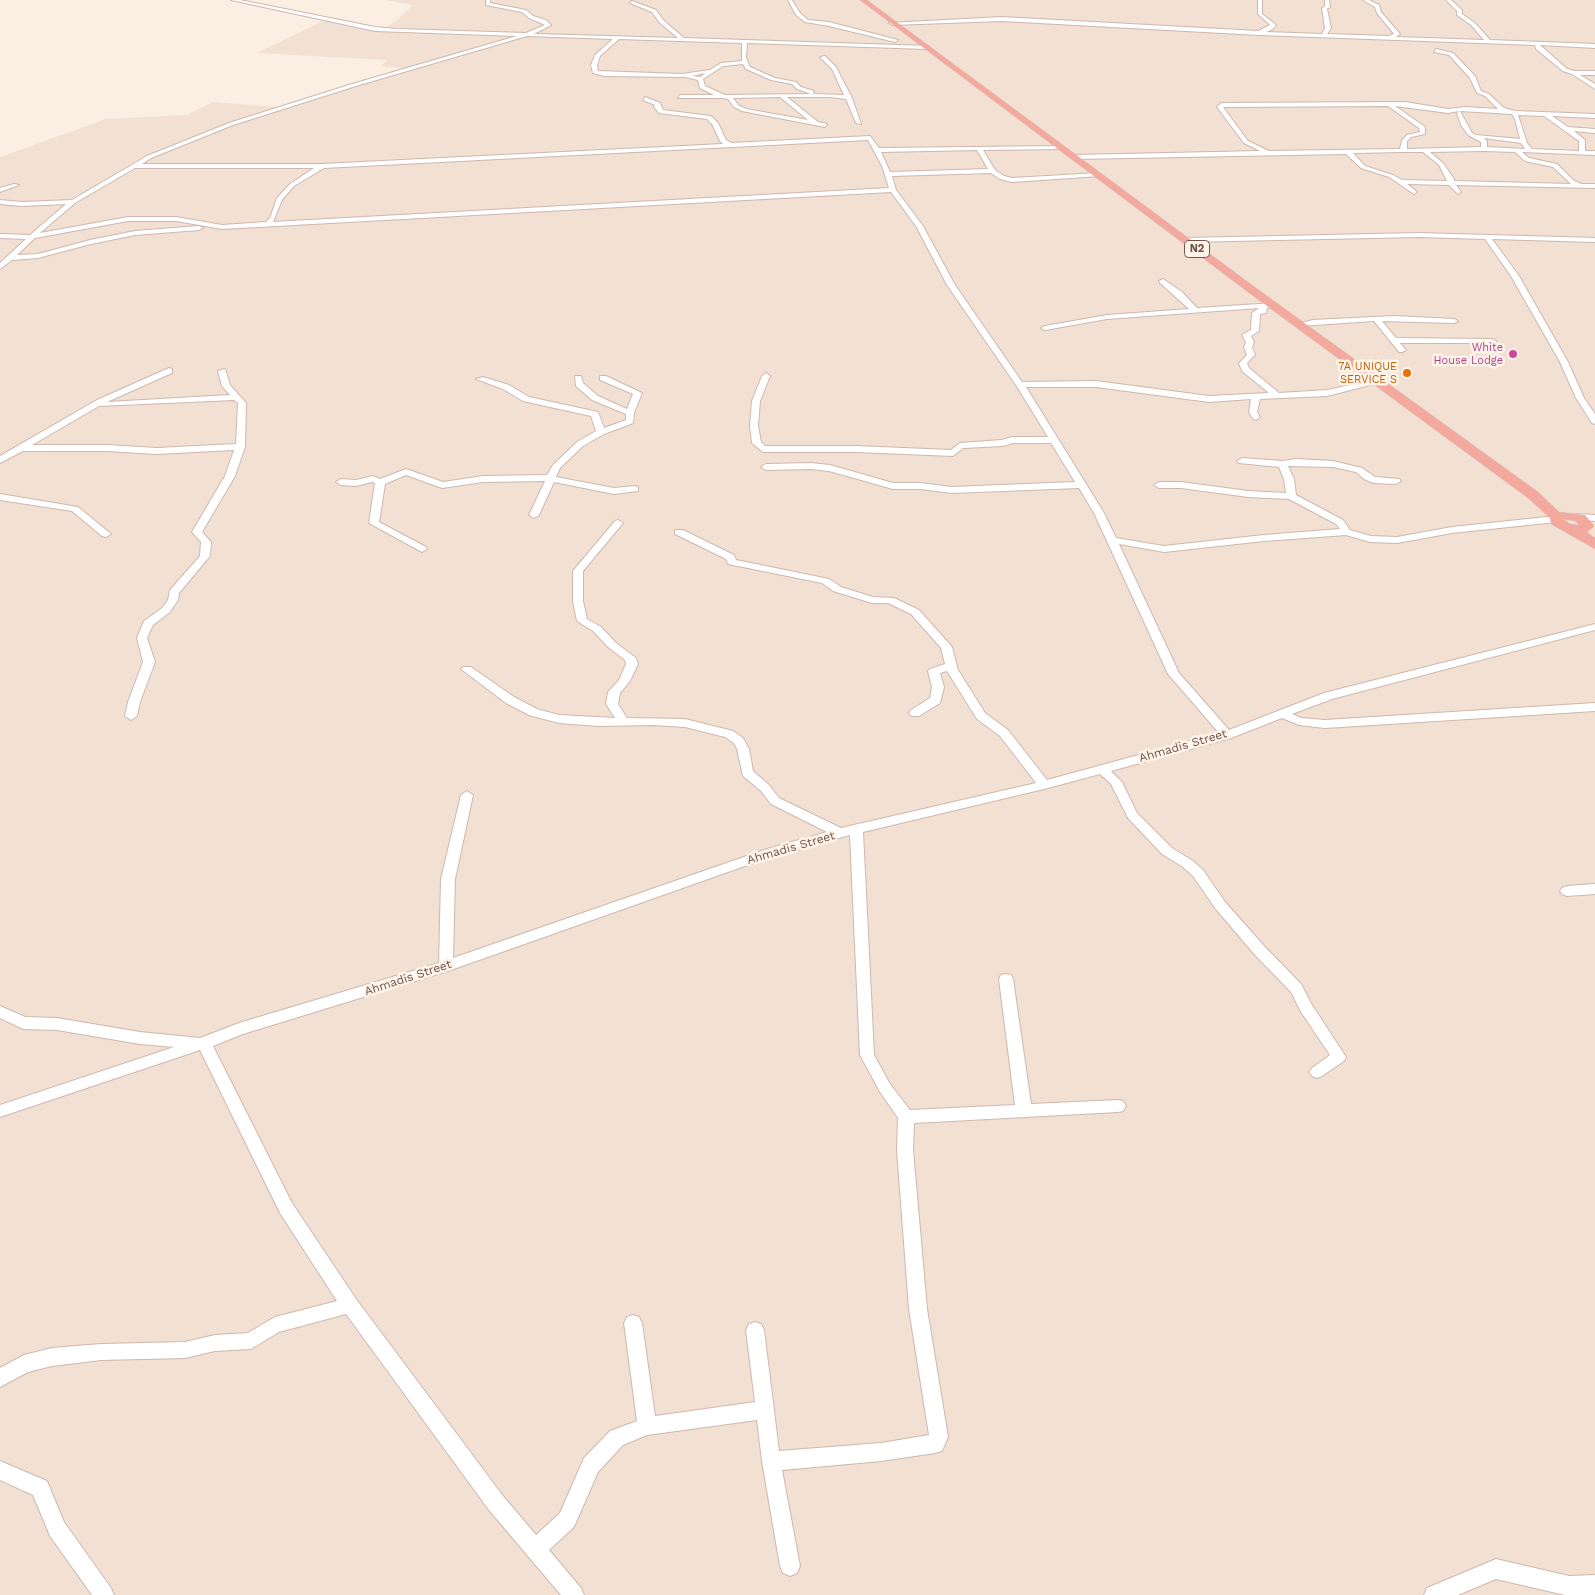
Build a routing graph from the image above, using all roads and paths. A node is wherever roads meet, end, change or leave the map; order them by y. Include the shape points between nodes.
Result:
1 (233, 0) edge
2 (488, 0) edge
3 (790, 0) edge
4 (863, 0) edge
5 (1260, 0) edge
6 (1327, 0) edge
7 (1365, 0) edge
8 (1448, 0) edge
9 (632, 2) dead end
10 (892, 23) junction
11 (1259, 33) junction
12 (1324, 35) junction
13 (528, 36) junction
14 (618, 38) junction
15 (1389, 38) junction
16 (682, 39) junction
17 (745, 41) junction
18 (1488, 41) junction
19 (1537, 44) junction
20 (902, 46) junction
21 (1595, 46) edge
22 (927, 47) junction
23 (1436, 51) dead end
24 (823, 57) dead end
25 (744, 62) junction
26 (709, 71) junction
27 (1574, 73) junction
28 (1595, 74) edge
29 (682, 76) junction
30 (700, 79) junction
31 (1595, 87) edge
32 (821, 95) junction
33 (782, 96) junction
34 (680, 98) dead end
35 (730, 98) junction
36 (645, 99) dead end
37 (850, 100) junction
38 (1389, 104) junction
39 (1512, 112) junction
40 (1460, 113) dead end
41 (1544, 113) junction
42 (1595, 116) edge
43 (817, 124) junction
44 (859, 124) dead end
45 (826, 125) dead end
46 (1567, 129) junction
47 (1595, 131) edge
48 (1478, 136) junction
49 (1524, 140) junction
50 (733, 146) junction
51 (1061, 147) junction
52 (979, 148) junction
53 (1484, 148) junction
54 (1515, 149) junction
55 (1529, 149) junction
56 (878, 150) junction
57 (1424, 150) junction
58 (1399, 152) junction
59 (1583, 152) junction
60 (1349, 153) junction
61 (1595, 153) edge
62 (1270, 154) junction
63 (1074, 157) junction
64 (1595, 158) edge
65 (134, 166) junction
66 (322, 166) junction
67 (992, 171) junction
68 (888, 174) junction
69 (1098, 175) junction
70 (1403, 182) junction
71 (1450, 182) junction
72 (16, 185) dead end
73 (1580, 186) junction
74 (1595, 186) edge
75 (0, 190) edge
76 (893, 190) junction
77 (1414, 192) dead end
78 (1458, 192) dead end
79 (0, 202) edge
80 (73, 202) junction
81 (268, 224) junction
82 (222, 227) junction
83 (248, 235) dead end
84 (0, 236) edge
85 (31, 237) junction
86 (1487, 237) junction
87 (1184, 240) junction
88 (1595, 240) edge
89 (9, 258) junction
90 (0, 267) edge
91 (1163, 282) dead end
92 (1268, 306) junction
93 (1195, 311) junction
94 (1376, 319) junction
95 (1454, 321) dead end
96 (1300, 324) junction
97 (1045, 328) dead end
98 (1393, 340) junction
99 (1492, 341) dead end
100 (1402, 350) dead end
101 (169, 371) dead end
102 (222, 371) dead end
103 (766, 376) dead end
104 (578, 378) dead end
105 (603, 378) dead end
106 (480, 379) dead end
107 (1378, 382) junction
108 (1020, 385) junction
109 (1276, 395) junction
110 (236, 397) junction
111 (1256, 397) junction
112 (94, 405) junction
113 (630, 412) junction
114 (1256, 417) dead end
115 (1595, 421) edge
116 (601, 432) junction
117 (1054, 440) junction
118 (240, 447) junction
119 (20, 448) junction
120 (0, 460) edge
121 (1242, 461) dead end
122 (1283, 464) junction
123 (766, 467) dead end
124 (551, 479) junction
125 (1396, 481) dead end
126 (340, 482) dead end
127 (380, 482) junction
128 (1082, 485) junction
129 (1159, 485) dead end
130 (634, 489) dead end
131 (1291, 496) junction
132 (0, 497) edge
133 (534, 515) dead end
134 (618, 523) dead end
135 (1577, 523) edge
136 (679, 532) dead end
137 (1346, 532) junction
138 (106, 534) dead end
139 (1111, 540) junction
140 (1595, 546) edge
141 (422, 549) dead end
142 (1595, 628) edge
143 (950, 666) junction
144 (466, 669) dead end
145 (1595, 707) edge
146 (915, 713) dead end
147 (1282, 714) junction
148 (131, 716) dead end
149 (623, 721) junction
150 (1227, 735) junction
151 (1102, 769) junction
152 (1044, 785) junction
153 (467, 795) dead end
154 (857, 829) junction
155 (840, 833) junction
156 (1595, 890) edge
157 (1567, 891) dead end
158 (446, 966) junction
159 (1006, 979) dead end
160 (0, 1012) edge
161 (204, 1043) junction
162 (1317, 1072) dead end
163 (1118, 1106) dead end
164 (0, 1111) edge
165 (1024, 1111) junction
166 (906, 1117) junction
167 (350, 1304) junction
168 (632, 1323) dead end
169 (755, 1330) dead end
170 (0, 1378) edge
171 (764, 1410) junction
172 (647, 1426) junction
173 (771, 1461) junction
174 (0, 1470) edge
175 (536, 1549) junction
176 (790, 1566) dead end
177 (1595, 1585) edge
178 (104, 1595) edge
179 (574, 1595) edge
180 (1434, 1595) edge

1 - 13 street via 375,29
2 - 13 street via 488,4 524,11 531,18 544,20 548,25
3 - 20 street via 798,14 807,21 894,40
4 - 10 highway, N2
5 - 11 street via 1260,14 1273,25
6 - 12 street via 1328,7 1324,8 1328,28
7 - 15 street via 1377,6 1397,34
8 - 18 street
9 - 16 street via 654,11
10 - 11 street via 1002,19
10 - 22 highway, N2
11 - 12 street
12 - 15 street
13 - 14 street
13 - 65 street via 231,124
14 - 16 street
14 - 29 street via 598,55 595,72
15 - 18 street
16 - 17 street
17 - 20 street
17 - 25 street
18 - 19 street
19 - 21 street
19 - 27 street via 1546,56
20 - 22 street
22 - 51 highway, N2
23 - 39 street via 1451,54 1473,77 1478,92
24 - 37 street via 834,68
25 - 26 street via 721,65
25 - 32 street via 748,68 773,79 794,83 799,88
26 - 29 street
26 - 30 street
27 - 28 street
27 - 31 street
29 - 30 street
30 - 35 street via 702,87
32 - 33 street
32 - 37 street
33 - 35 street
33 - 43 street
34 - 35 street
35 - 43 street via 744,110
36 - 50 street via 658,104 661,112 709,117 723,141
37 - 44 street
38 - 39 street via 1420,105 1448,111
38 - 58 street via 1422,127 1423,133 1409,136
38 - 62 street via 1221,105 1246,142
39 - 41 street
39 - 49 street via 1518,119
40 - 48 street via 1470,134
41 - 42 street
41 - 46 street
43 - 45 street
46 - 47 street
46 - 59 street via 1585,140
48 - 49 street
48 - 53 street via 1484,141
49 - 55 street
50 - 56 street via 870,138
50 - 66 street
51 - 52 street
51 - 63 highway, N2
52 - 56 street
52 - 67 street
53 - 54 street
53 - 57 street
54 - 55 street
54 - 73 street via 1527,160 1555,165
55 - 59 street
56 - 68 street
57 - 58 street
57 - 71 street via 1441,164
58 - 60 street
59 - 61 street
59 - 64 street
60 - 62 street
60 - 70 street via 1363,166
62 - 63 street
63 - 69 highway, N2
65 - 66 street
65 - 80 street
66 - 81 street via 292,185 279,199
67 - 68 street
67 - 69 street via 1012,180
68 - 76 street
69 - 87 highway, N2
70 - 71 street
70 - 77 street
71 - 73 street
71 - 78 street
72 - 75 street
73 - 74 street
76 - 81 street
76 - 108 street via 919,226 950,285
79 - 80 street
80 - 85 street
81 - 82 street
82 - 83 street
82 - 85 street via 176,219 128,218
82 - 89 street via 135,233 38,256
84 - 85 street
85 - 89 street
86 - 87 street
86 - 88 street
86 - 115 street via 1515,276
87 - 92 highway, N2
89 - 90 street
91 - 93 street
92 - 93 street
92 - 96 highway, N2
92 - 109 street via 1256,313 1255,331 1246,335 1251,355 1243,363 1245,369
93 - 97 street via 1107,317
94 - 95 street
94 - 96 street
94 - 98 street
96 - 107 highway, N2
98 - 99 street
98 - 100 street
101 - 112 street
102 - 110 street via 226,386
103 - 117 street via 756,401 754,426 757,443 763,449 953,453 960,446 1012,440
104 - 113 street via 579,384 595,398
105 - 113 street via 638,393
106 - 116 street via 506,387 526,399 595,414
107 - 109 street via 1327,393
107 - 135 highway, N2 via 1533,495
108 - 111 street via 1096,384 1196,399
108 - 117 street
109 - 111 street
110 - 112 street
110 - 118 street via 242,403
111 - 114 street
112 - 119 street
113 - 116 street via 630,421
116 - 124 street via 580,444 556,467
117 - 128 street
118 - 119 street via 157,451
118 - 148 street via 230,476 197,532 206,542 205,556 174,592 166,610 148,623 142,638 149,662
119 - 120 street
121 - 122 street
122 - 125 street via 1333,464 1360,470 1373,480
122 - 131 street
123 - 128 street via 821,467 893,486 952,490
124 - 127 street via 483,479 442,485 406,472
124 - 130 street via 614,491
124 - 133 street
126 - 127 street via 373,479
127 - 141 street via 374,523
128 - 139 street
129 - 131 street
131 - 137 street via 1340,522
132 - 138 street via 75,509
134 - 149 street via 578,571 578,601 582,621 597,629 630,658 632,664 614,692 612,704
135 - 137 street via 1530,523 1452,530 1397,540 1370,539
135 - 140 highway, N2
136 - 143 street via 730,557 732,562 825,581 837,589 872,600 890,600 915,612 946,647
137 - 139 street via 1164,549
139 - 150 street via 1174,674
142 - 147 street, Ahmadis Street via 1328,696
143 - 146 street via 934,671 938,686 936,700
143 - 152 street via 981,716 1004,733
144 - 149 street via 533,712 559,719
145 - 147 street via 1325,724 1299,721
147 - 150 street, Ahmadis Street
149 - 155 street via 685,723 729,734 739,741 743,749 747,773 775,800
150 - 151 street, Ahmadis Street
151 - 152 street, Ahmadis Street
151 - 162 street via 1116,782 1132,815 1167,851 1198,873 1220,905 1296,988 1339,1057
152 - 154 street, Ahmadis Street
153 - 158 street via 448,879
154 - 155 street, Ahmadis Street
154 - 166 street via 867,1055
155 - 158 street, Ahmadis Street via 762,855
156 - 157 street
158 - 161 street, Ahmadis Street via 239,1029
159 - 165 street
160 - 161 street via 23,1023 57,1024 140,1038
161 - 164 street, Ahmadis Street
161 - 167 street via 286,1208
163 - 165 street
165 - 166 street
166 - 173 street via 905,1150 918,1308 939,1437 935,1444 881,1452
167 - 170 street via 275,1325 251,1341 215,1343 185,1350 52,1357 24,1364
167 - 175 street via 496,1503
168 - 172 street
169 - 171 street
171 - 172 street
171 - 173 street
172 - 175 street via 617,1438 591,1465 567,1520
173 - 176 street
174 - 178 street via 40,1488 57,1529
175 - 179 street
177 - 180 street via 1570,1586 1496,1569

